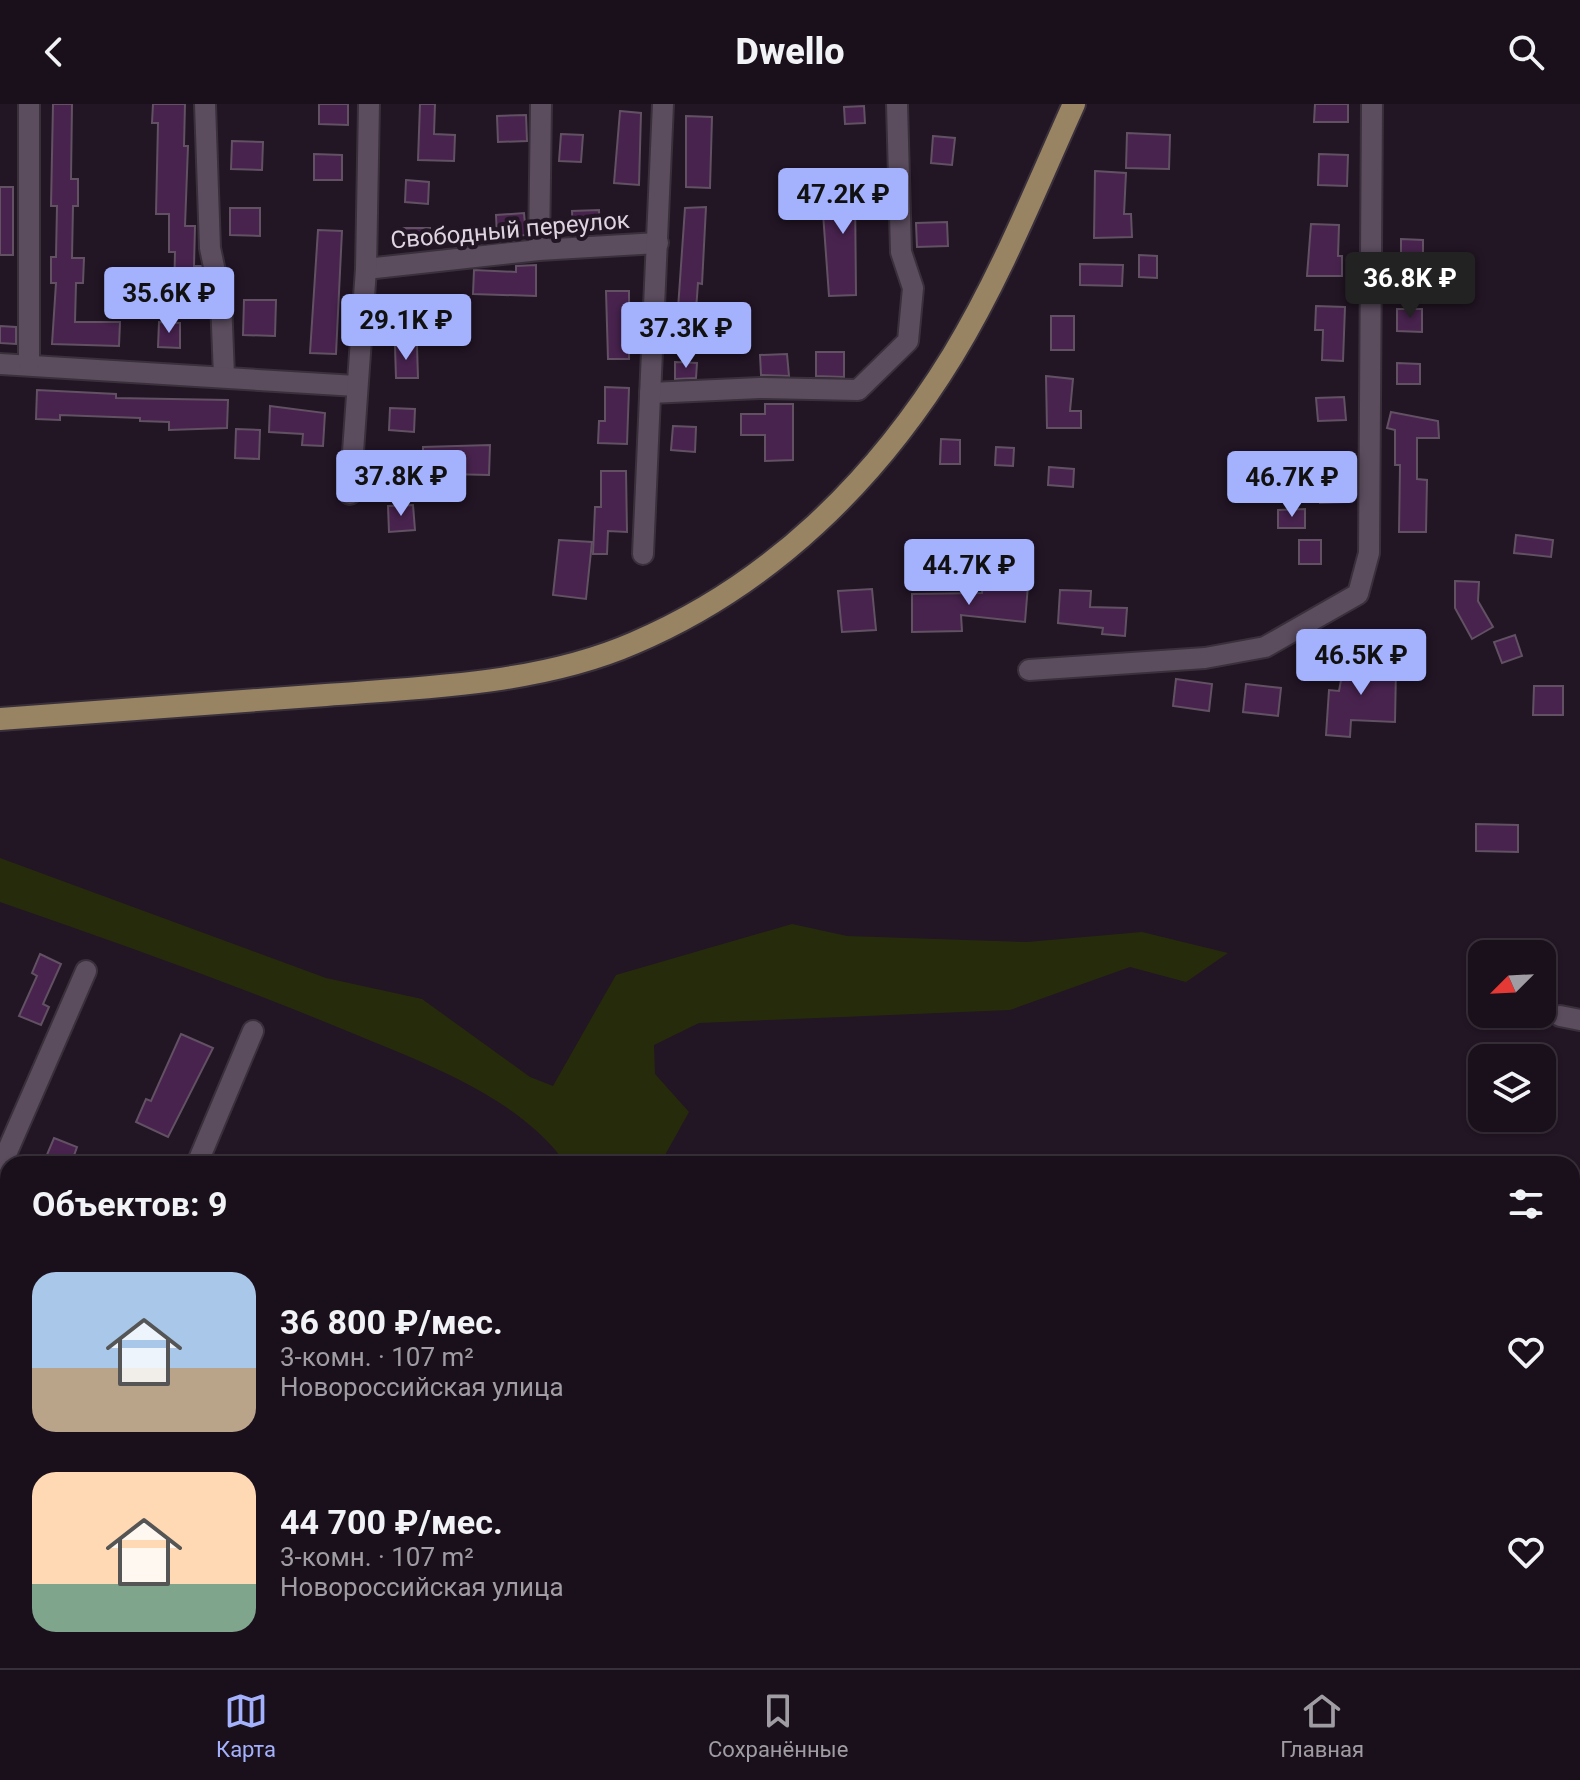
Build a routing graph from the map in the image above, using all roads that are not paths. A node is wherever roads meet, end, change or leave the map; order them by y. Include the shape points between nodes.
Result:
1 (29, 104) edge
2 (205, 104) edge
3 (369, 104) edge
4 (541, 104) edge
5 (663, 104) edge
6 (897, 104) edge
7 (1074, 104) edge
8 (1372, 104) edge
9 (658, 243) junction
10 (539, 250) junction
11 (366, 269) junction
12 (0, 364) edge
13 (29, 364) junction
14 (224, 376) junction
15 (356, 386) junction
16 (650, 393) junction
17 (350, 494) dead end
18 (643, 554) dead end
19 (1029, 670) dead end
20 (0, 719) edge
21 (86, 971) dead end
22 (253, 1031) dead end
23 (5, 1156) edge
24 (200, 1156) edge

1 - 13 street
2 - 14 street via 210,248 221,300
3 - 11 street
4 - 10 street
5 - 9 street
6 - 16 street via 901,252 913,288 908,341 858,390
7 - 20 main road via 953,355 896,437 836,506 779,560 695,613 632,644 504,677
8 - 19 street via 1369,553 1358,594 1265,647 1205,658
9 - 10 street, Свободный переулок
9 - 16 street
10 - 11 street, Свободный переулок
11 - 15 street
12 - 13 street
13 - 14 street
14 - 15 street
15 - 17 street
16 - 18 street
21 - 23 street
22 - 24 street

